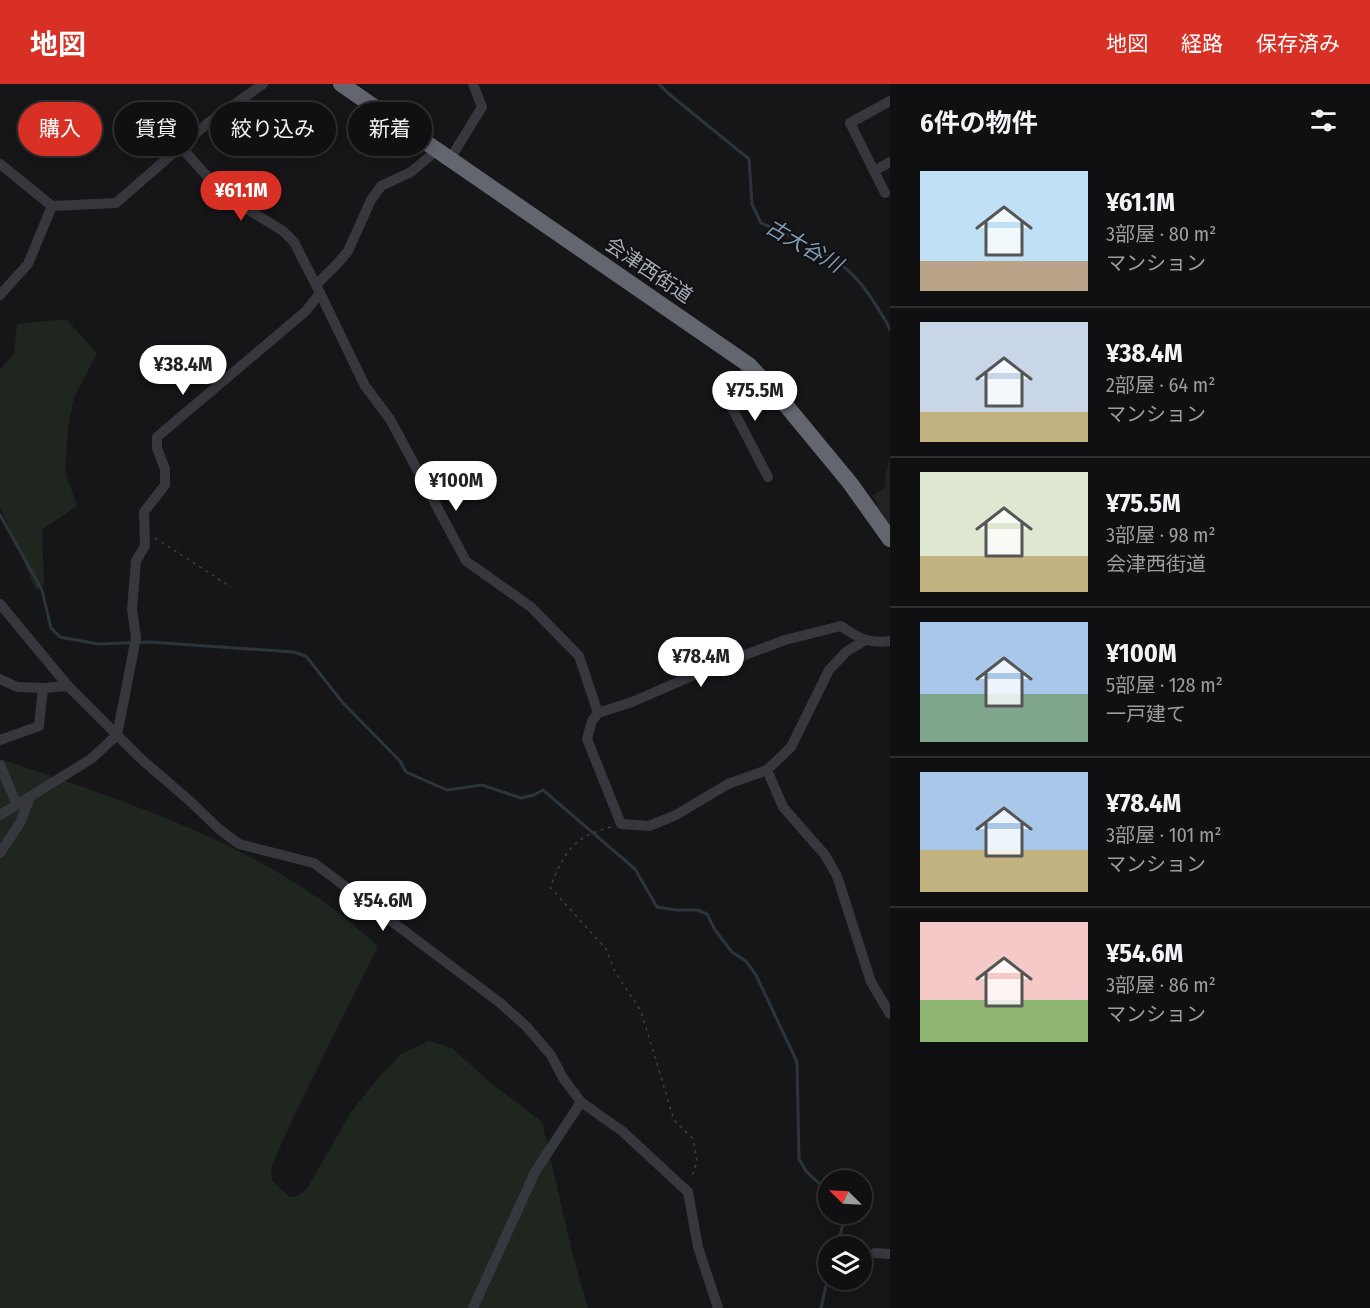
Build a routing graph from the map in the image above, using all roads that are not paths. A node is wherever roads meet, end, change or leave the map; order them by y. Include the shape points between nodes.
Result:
1 (263, 84) edge
2 (341, 84) edge
3 (472, 84) edge
4 (890, 101) edge
5 (198, 132) edge
6 (444, 154) junction
7 (171, 156) edge
8 (189, 156) edge
9 (890, 162) edge
10 (0, 164) edge
11 (874, 171) junction
12 (885, 193) dead end
13 (51, 207) junction
14 (318, 289) junction
15 (0, 294) edge
16 (749, 364) junction
17 (768, 477) dead end
18 (890, 539) edge
19 (0, 604) edge
20 (866, 640) junction
21 (890, 641) edge
22 (0, 679) edge
23 (68, 686) junction
24 (43, 688) junction
25 (598, 713) junction
26 (117, 735) junction
27 (0, 740) edge
28 (0, 765) edge
29 (767, 770) junction
30 (30, 797) junction
31 (17, 805) junction
32 (0, 815) edge
33 (0, 853) edge
34 (890, 1014) edge
35 (581, 1102) junction
36 (875, 1253) dead end
37 (890, 1254) edge
38 (473, 1308) edge
39 (718, 1308) edge

1 - 5 street
2 - 6 highway, 会津西街道
3 - 6 street via 482,107
4 - 11 street via 850,123
6 - 14 street via 381,186 348,251
6 - 16 highway, 会津西街道
7 - 13 street via 116,203
8 - 14 street via 214,184 284,231 294,242
9 - 11 street
10 - 13 street
11 - 12 street
13 - 15 street via 28,264
14 - 25 street via 365,386 390,419 466,561 531,608 579,656
14 - 26 street via 306,311 157,437 165,485 144,513 145,546 136,561 132,609 136,638
16 - 17 street via 734,390 732,408
16 - 18 highway, 会津西街道 via 850,483
19 - 23 street
20 - 21 street
20 - 25 street via 841,626 785,640
20 - 29 street via 847,651 830,670 791,747
22 - 24 street via 17,687
23 - 24 street
23 - 26 street
24 - 27 street via 39,726
25 - 29 street via 587,739 621,824 649,826 728,784
26 - 30 street via 91,759
26 - 35 street via 239,844 314,863 499,1002 551,1055
28 - 31 street
29 - 34 street via 783,807 825,855 837,876 862,960
30 - 31 street
30 - 33 street via 20,823
31 - 32 street
35 - 38 street via 535,1172
35 - 39 street via 622,1131 688,1192 698,1247
36 - 37 street

